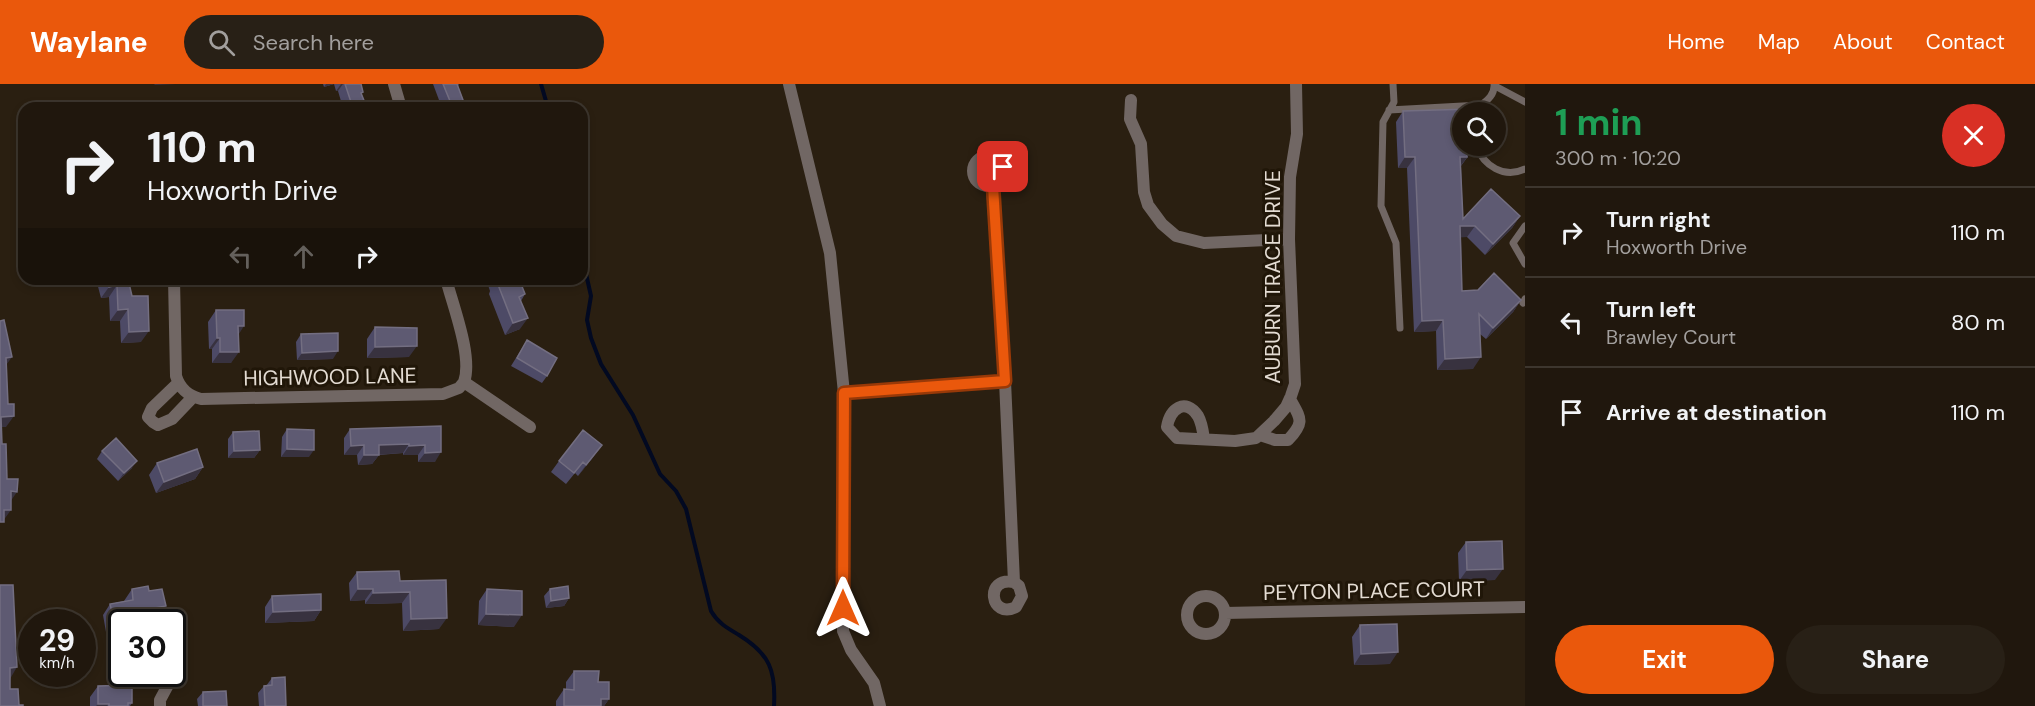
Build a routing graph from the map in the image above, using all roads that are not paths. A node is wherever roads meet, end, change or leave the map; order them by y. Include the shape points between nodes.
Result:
1 (394, 84) edge
2 (789, 84) edge
3 (1296, 84) edge
4 (1393, 84) edge
5 (1505, 84) edge
6 (1494, 85) edge
7 (1131, 100) dead end
8 (398, 102) edge
9 (1484, 102) edge
10 (1525, 102) edge
11 (1452, 109) edge
12 (1389, 110) junction
13 (1481, 156) edge
14 (1525, 169) edge
15 (993, 186) dead end
16 (1525, 226) edge
17 (1289, 239) junction
18 (1525, 264) edge
19 (174, 285) edge
20 (448, 285) edge
21 (1400, 328) dead end
22 (1005, 381) junction
23 (465, 382) junction
24 (844, 393) junction
25 (1290, 399) junction
26 (530, 427) dead end
27 (1260, 435) junction
28 (1204, 439) dead end
29 (1014, 582) dead end
30 (1525, 607) edge
31 (1225, 613) dead end
32 (167, 687) edge
33 (160, 706) edge
34 (880, 706) edge

1 - 8 street
2 - 24 street via 830,253
3 - 17 street, AUBURN TRACE DRIVE via 1297,134 1290,177
4 - 12 lane via 1394,102
5 - 6 lane
6 - 9 lane
6 - 10 lane
7 - 17 street via 1130,119 1141,144 1144,192 1162,224 1176,236 1204,243
11 - 12 lane
12 - 21 lane via 1383,122 1381,206 1396,243
13 - 14 lane via 1493,168 1510,173
15 - 22 street
16 - 18 lane via 1513,243
17 - 25 street, AUBURN TRACE DRIVE via 1294,384
19 - 23 street, HIGHWOOD LANE via 176,376 184,390 201,399 443,394
20 - 23 street via 465,351
22 - 24 street
22 - 29 street
23 - 26 street
24 - 34 street via 843,631 874,683
25 - 27 street, AUBURN TRACE DRIVE
25 - 27 street, AUBURN TRACE DRIVE via 1299,417 1298,428 1288,440
27 - 28 street, AUBURN TRACE DRIVE via 1235,441
30 - 31 street, PEYTON PLACE COURT
32 - 33 street

